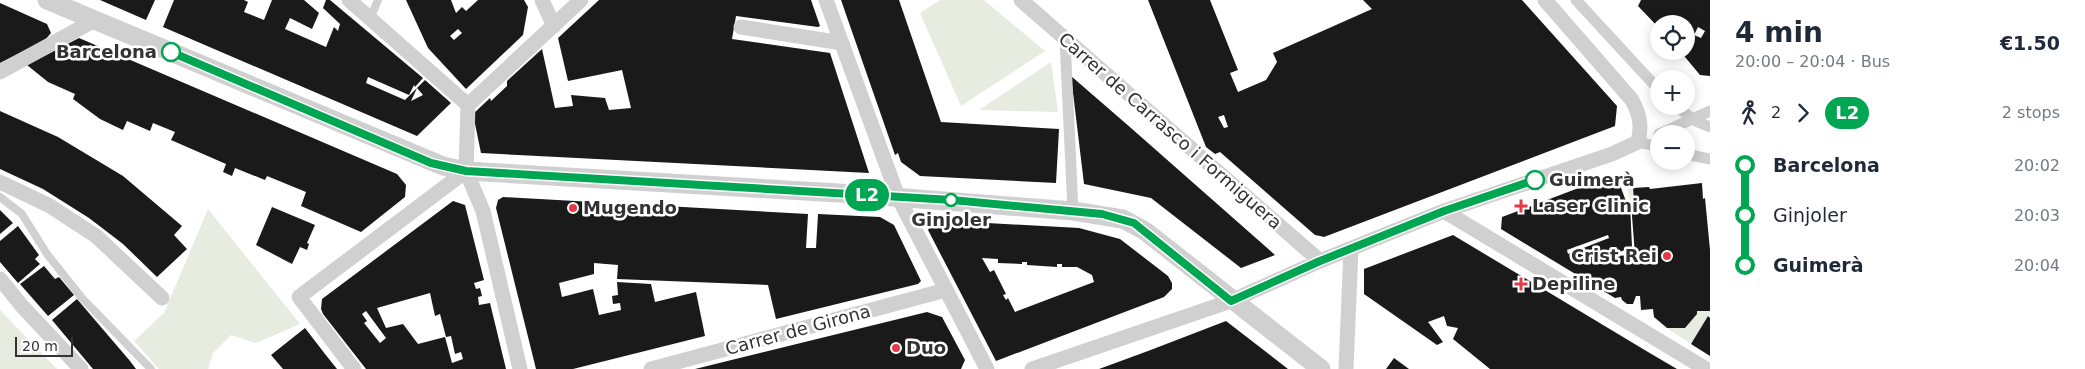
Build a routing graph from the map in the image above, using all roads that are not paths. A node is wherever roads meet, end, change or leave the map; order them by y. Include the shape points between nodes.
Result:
1 (47, 0) edge
2 (349, 0) edge
3 (378, 0) edge
4 (542, 0) edge
5 (582, 0) edge
6 (826, 0) edge
7 (1021, 0) edge
8 (1546, 0) edge
9 (1576, 0) edge
10 (370, 19) junction
11 (95, 20) junction
12 (554, 26) junction
13 (741, 28) dead end
14 (1064, 40) junction
15 (842, 43) junction
16 (0, 72) edge
17 (1650, 81) edge
18 (468, 104) junction
19 (1710, 111) edge
20 (1687, 115) edge
21 (1693, 120) junction
22 (1681, 125) edge
23 (1710, 127) edge
24 (1650, 137) edge
25 (1638, 142) junction
26 (1650, 145) edge
27 (1695, 156) edge
28 (1710, 159) edge
29 (466, 171) junction
30 (0, 182) edge
31 (898, 197) junction
32 (0, 198) edge
33 (1073, 211) junction
34 (1444, 211) junction
35 (1351, 249) junction
36 (1320, 261) junction
37 (0, 279) edge
38 (946, 290) junction
39 (162, 298) dead end
40 (1231, 301) junction
41 (81, 369) edge
42 (151, 369) edge
43 (354, 369) edge
44 (520, 369) edge
45 (651, 369) edge
46 (987, 369) edge
47 (1032, 369) edge
48 (1321, 369) edge
49 (1346, 369) edge
50 (1706, 369) edge

1 - 11 street
2 - 10 street
3 - 10 lane
4 - 12 street
5 - 12 street
6 - 15 street
7 - 14 street, Carrer de Carrasco i Formiguera
8 - 25 street via 1632,100 1640,119
9 - 17 street
10 - 18 street
11 - 16 street
11 - 29 street via 431,163
12 - 18 street
13 - 15 street
14 - 33 street
14 - 36 street, Carrer de Carrasco i Formiguera
15 - 31 street
18 - 29 street
19 - 21 street
20 - 21 street
21 - 22 street
21 - 23 street
24 - 25 street
25 - 26 street
25 - 34 street via 1612,154
27 - 28 street
29 - 31 street
29 - 43 street via 299,297
29 - 44 street via 483,212
30 - 39 street via 50,206 96,236
31 - 33 street
31 - 38 street
32 - 42 lane via 22,214 47,254 82,298
33 - 40 street via 1134,223
34 - 35 street
34 - 50 street
35 - 36 street
35 - 49 street
36 - 40 street
37 - 41 street
38 - 45 street, Carrer de Girona
38 - 46 street
40 - 47 street
40 - 48 street

